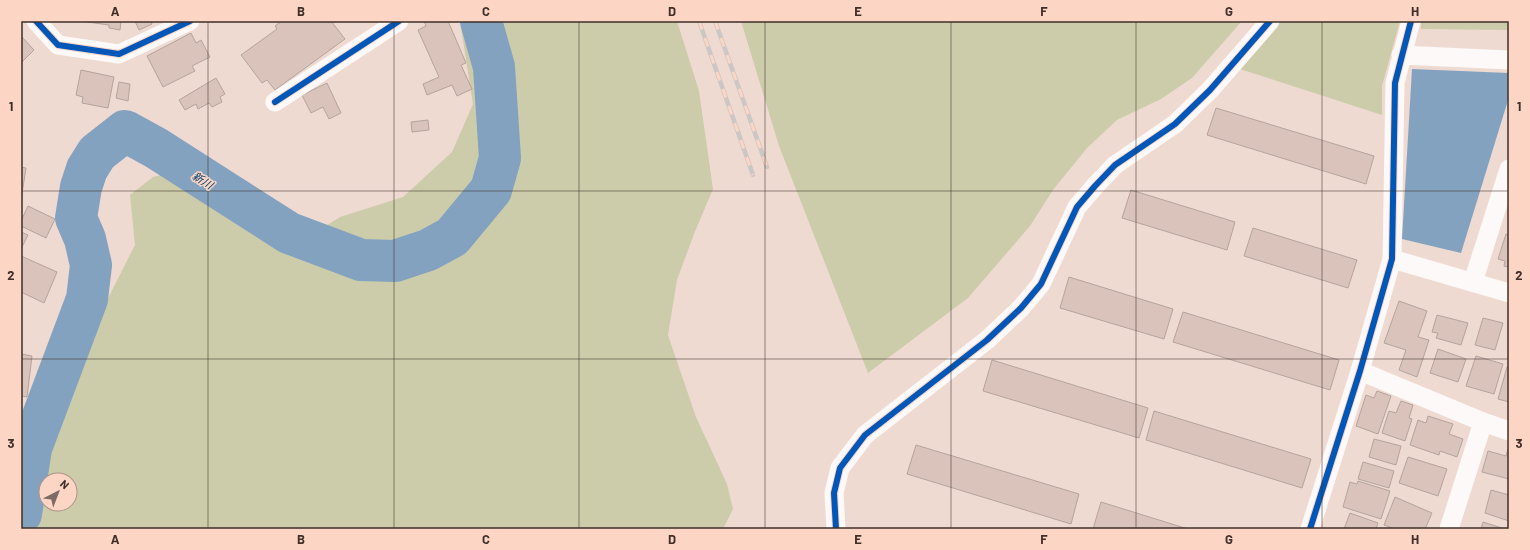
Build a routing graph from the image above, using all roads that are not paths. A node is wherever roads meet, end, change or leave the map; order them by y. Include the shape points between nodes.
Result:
1 (36, 21) edge
2 (190, 21) edge
3 (399, 21) edge
4 (1270, 21) edge
5 (1411, 21) edge
6 (1401, 55) junction
7 (1509, 60) edge
8 (276, 102) dead end
9 (1509, 169) edge
10 (1392, 258) junction
11 (1473, 282) junction
12 (1509, 293) edge
13 (1360, 371) junction
14 (1483, 422) junction
15 (1509, 431) edge
16 (836, 529) edge
17 (1310, 529) edge
18 (1449, 529) edge

1 - 2 street via 58,45 120,54
3 - 8 street
4 - 16 street via 1210,90 1176,124 1115,165 1095,186 1077,207 1041,284 1021,308 987,340 880,422 861,440 840,468 834,493
5 - 6 street
6 - 7 street
6 - 10 street via 1395,83
9 - 11 street
10 - 11 street
10 - 13 street
11 - 12 street
13 - 14 street
13 - 17 street
14 - 15 street
14 - 18 street

